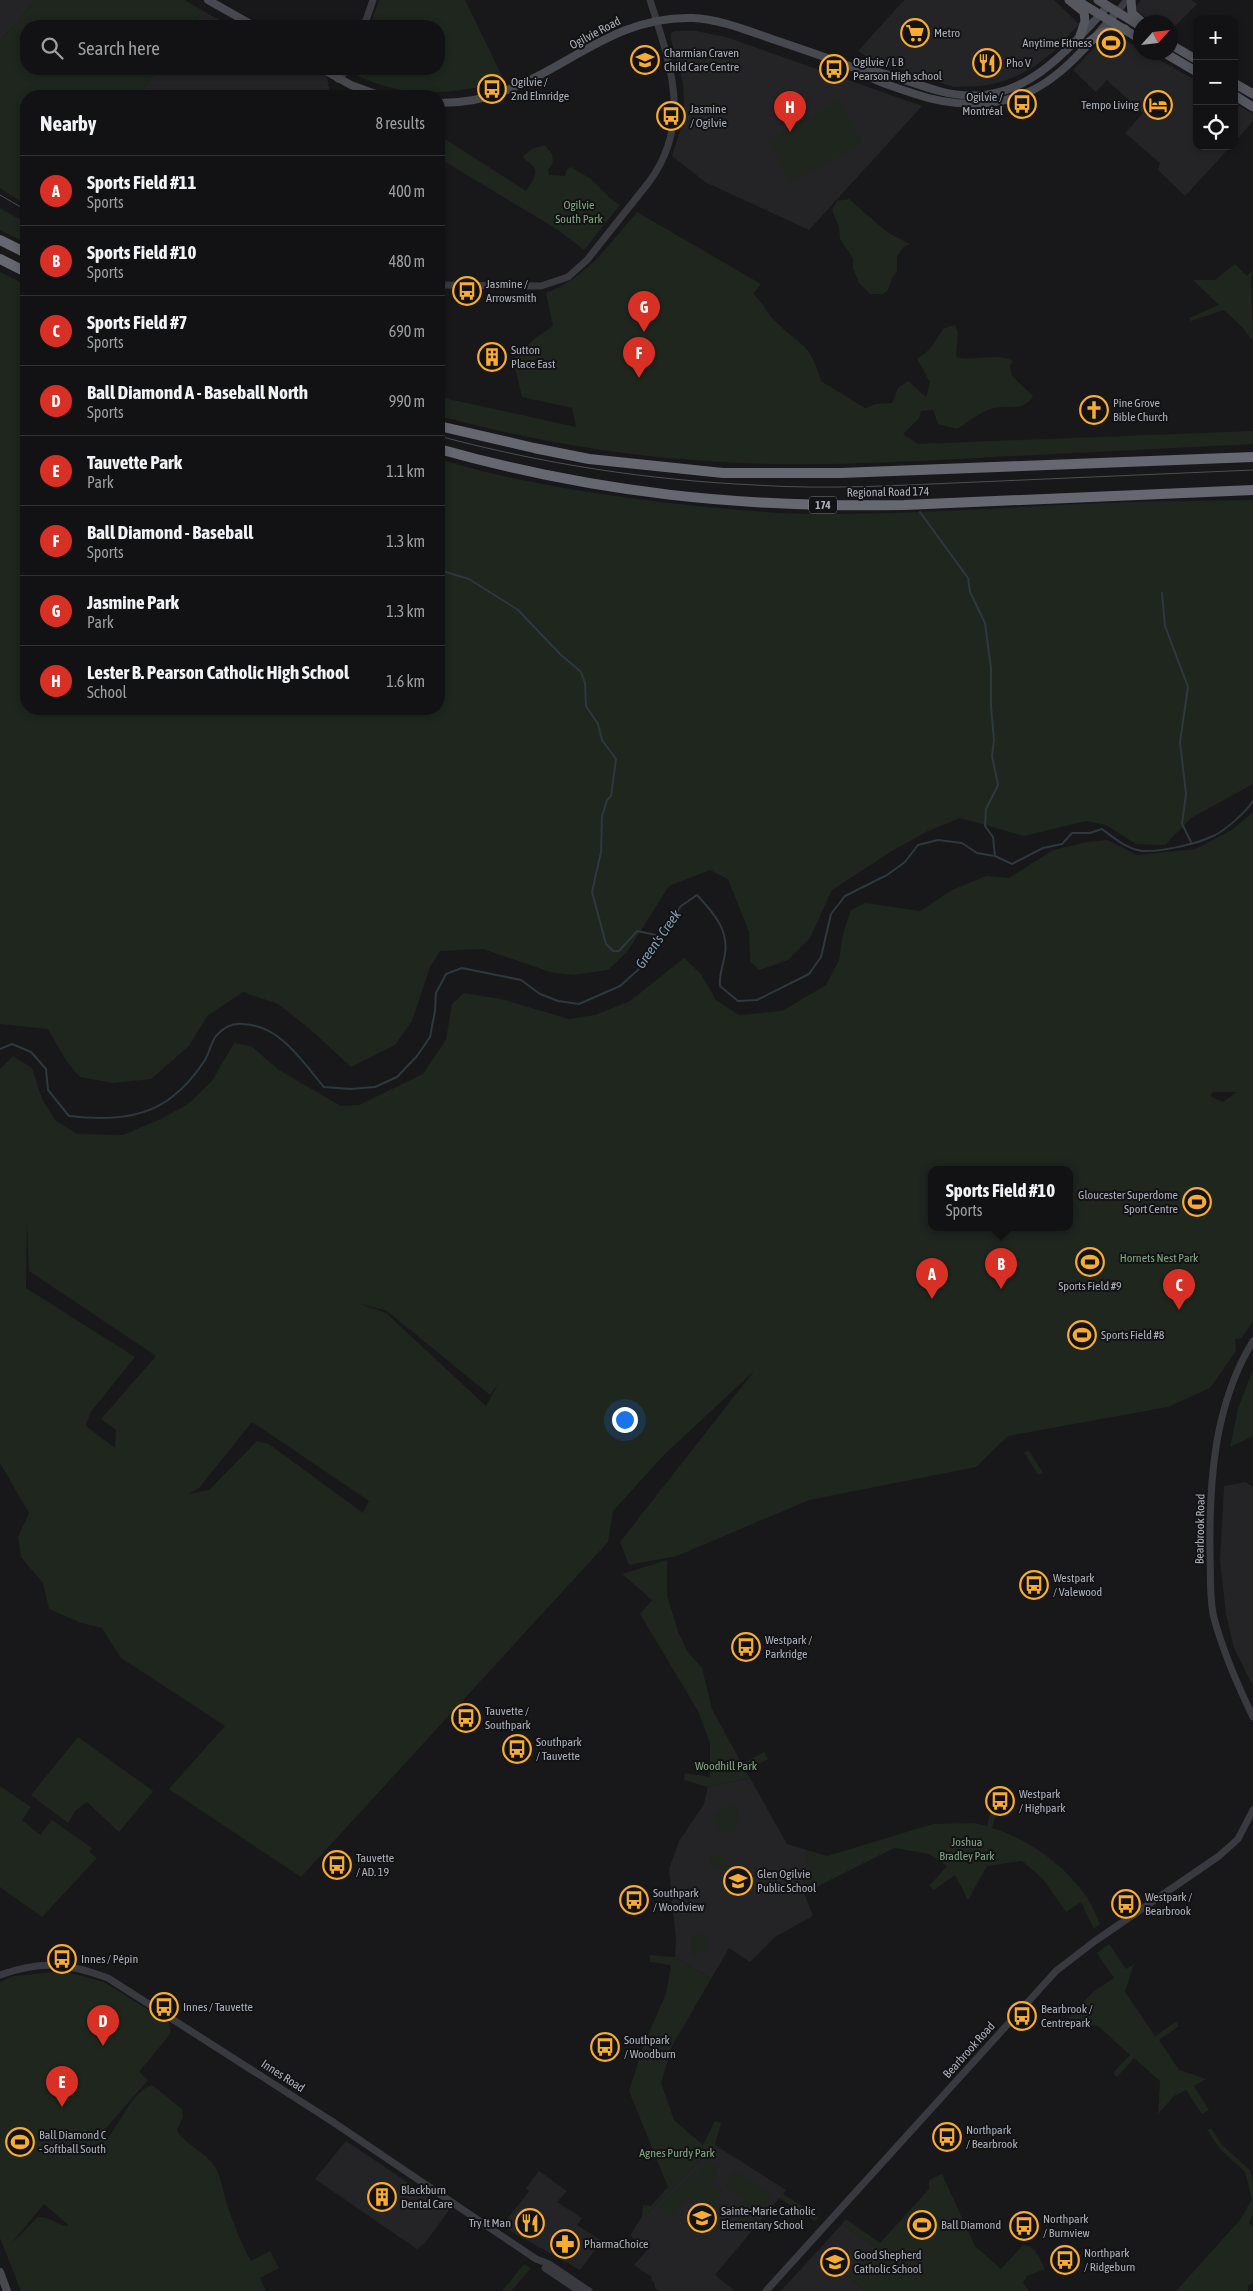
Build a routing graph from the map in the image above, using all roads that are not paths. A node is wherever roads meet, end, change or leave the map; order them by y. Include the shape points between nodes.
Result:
1 (373, 0) edge
2 (650, 0) edge
3 (1069, 0) edge
4 (1076, 0) edge
5 (1098, 0) edge
6 (1129, 0) edge
7 (212, 1) edge
8 (1111, 3) edge
9 (1117, 12) junction
10 (1100, 14) junction
11 (1135, 15) edge
12 (244, 20) edge
13 (366, 20) edge
14 (1110, 20) junction
15 (656, 21) junction
16 (1133, 22) edge
17 (1125, 29) junction
18 (1133, 34) edge
19 (1080, 36) junction
20 (1089, 42) junction
21 (1178, 49) edge
22 (1193, 58) edge
23 (1177, 60) edge
24 (852, 66) junction
25 (1193, 70) edge
26 (333, 75) edge
27 (341, 75) edge
28 (338, 78) junction
29 (1238, 85) edge
30 (367, 90) edge
31 (1253, 94) edge
32 (1238, 98) edge
33 (445, 103) edge
34 (1253, 107) edge
35 (0, 240) edge
36 (20, 250) edge
37 (0, 259) edge
38 (20, 269) edge
39 (445, 285) edge
40 (445, 427) edge
41 (445, 450) edge
42 (1253, 455) edge
43 (1253, 490) edge
44 (1253, 1341) edge
45 (1253, 1717) edge
46 (1253, 1810) edge
47 (0, 1974) edge
48 (536, 2258) junction
49 (0, 2272) edge
50 (7, 2291) edge
51 (580, 2291) edge
52 (589, 2291) edge
53 (766, 2291) edge

1 - 13 street
2 - 15 street
3 - 19 main road via 1084,12
4 - 10 main road
5 - 8 main road
6 - 9 street, Ogilvie Road
6 - 11 main road
7 - 12 main road
8 - 9 main road
8 - 10 main road, Ogilvie Road
9 - 14 main road, Ogilvie Road
9 - 16 main road
10 - 14 main road
10 - 19 main road, Ogilvie Road
14 - 17 main road
14 - 20 main road, Ogilvie Road
15 - 24 main road, Ogilvie Road via 690,18 719,22
15 - 33 main road, Ogilvie Road via 634,25 614,34 503,92
15 - 39 street via 674,88 676,109 672,133 658,169 587,260 568,277 541,286
17 - 18 main road
17 - 20 main road via 1103,32
19 - 24 main road, Ogilvie Road via 1049,68 1036,76 1013,88 982,94 941,91
20 - 24 main road, Ogilvie Road via 1043,84 1012,98 980,104 946,103 920,96 864,76
21 - 22 main road
23 - 25 main road
26 - 28 main road
27 - 28 street
28 - 30 main road
29 - 31 main road
32 - 34 main road
35 - 36 highway
37 - 38 highway
40 - 42 highway, Regional Road 174 via 589,458 723,472 841,473
41 - 43 highway, Regional Road 174 / 174 via 547,476 612,488 761,503 904,505
44 - 45 street, Bearbrook Road via 1228,1391 1218,1430 1212,1481 1210,1550 1214,1618
46 - 53 street, Bearbrook Road via 1238,1839 1226,1849 1056,1971
47 - 48 street, Innes Road via 21,1967 48,1964 81,1969 108,1978 333,2122
48 - 51 street, Innes Road
48 - 52 street, Innes Road
49 - 50 main road

